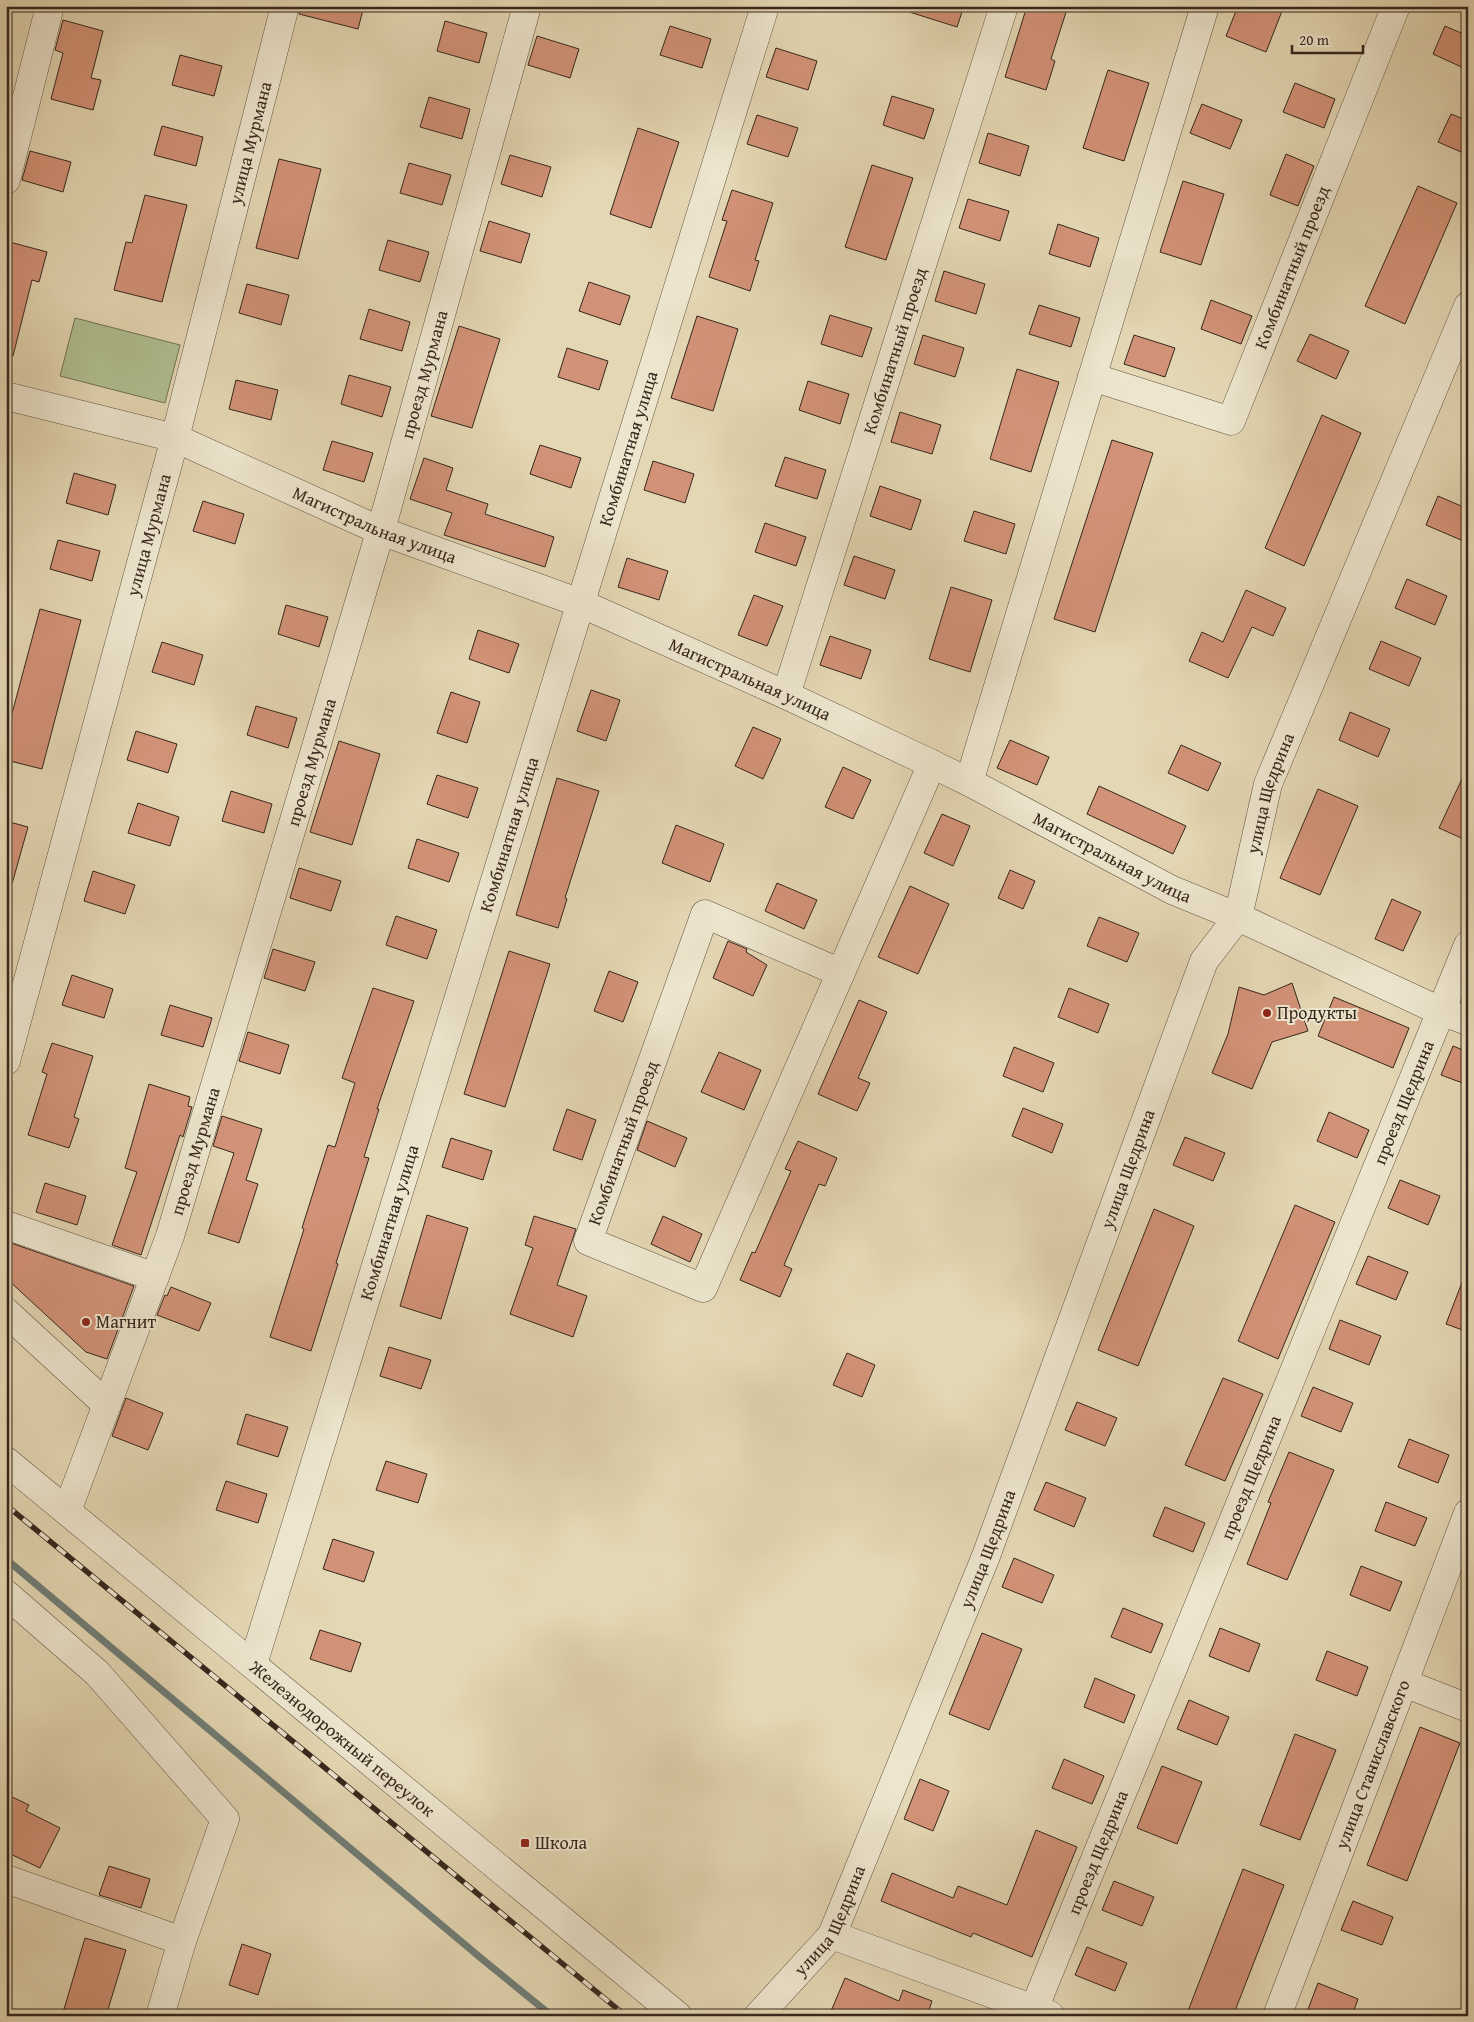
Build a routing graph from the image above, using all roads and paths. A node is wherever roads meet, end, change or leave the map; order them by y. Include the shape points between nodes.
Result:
1 (50, 6) edge
2 (285, 6) edge
3 (527, 6) edge
4 (765, 6) edge
5 (1004, 6) edge
6 (1205, 6) edge
7 (1396, 6) edge
8 (6, 180) edge
9 (1468, 306) edge
10 (1092, 377) junction
11 (6, 396) edge
12 (175, 438) junction
13 (381, 531) junction
14 (580, 603) junction
15 (786, 695) junction
16 (932, 764) junction
17 (969, 782) junction
18 (1238, 917) junction
19 (1468, 945) edge
20 (841, 974) junction
21 (1440, 1011) junction
22 (1468, 1021) edge
23 (6, 1061) edge
24 (6, 1225) edge
25 (155, 1278) junction
26 (6, 1312) edge
27 (107, 1405) junction
28 (6, 1461) edge
29 (67, 1511) junction
30 (1468, 1513) edge
31 (6, 1594) edge
32 (253, 1664) junction
33 (1404, 1684) junction
34 (1468, 1708) edge
35 (6, 1879) edge
36 (832, 1935) junction
37 (182, 1941) junction
38 (1042, 2012) edge
39 (160, 2016) edge
40 (678, 2016) edge
41 (758, 2016) edge
42 (1278, 2016) edge

1 - 8 street
2 - 12 street, улица Мурмана
3 - 13 street, проезд Мурмана
4 - 14 street, Комбинатная улица
5 - 15 street, Комбинатный проезд
6 - 10 street
7 - 10 street, Комбинатный проезд via 1231,421
9 - 18 street, улица Щедрина via 1268,784
10 - 17 street
11 - 12 street, Магистральная улица
12 - 13 street, Магистральная улица
12 - 23 street, улица Мурмана
13 - 14 street, Магистральная улица
13 - 25 street, проезд Мурмана
14 - 15 street, Магистральная улица
14 - 32 street, Комбинатная улица
15 - 16 street, Магистральная улица
16 - 17 street, Магистральная улица
16 - 20 street, Комбинатный проезд
17 - 18 street, Магистральная улица via 1172,890
18 - 21 street, Магистральная улица
18 - 36 street, улица Щедрина via 1204,961 986,1556
19 - 21 street, проезд Щедрина
20 - 20 street, Комбинатный проезд via 705,914 588,1241 703,1288
21 - 22 street, Магистральная улица
21 - 38 street, проезд Щедрина
24 - 25 street
25 - 27 street, проезд Мурмана
26 - 27 street
27 - 29 street, проезд Мурмана
28 - 29 street, Железнодорожный переулок
29 - 32 street, Железнодорожный переулок
30 - 33 street, улица Станиславского
31 - 37 street via 97,1673 225,1819
32 - 40 street, Железнодорожный переулок
33 - 34 street
33 - 42 street, улица Станиславского
35 - 37 street
36 - 38 street
36 - 41 street, улица Щедрина
37 - 39 street

